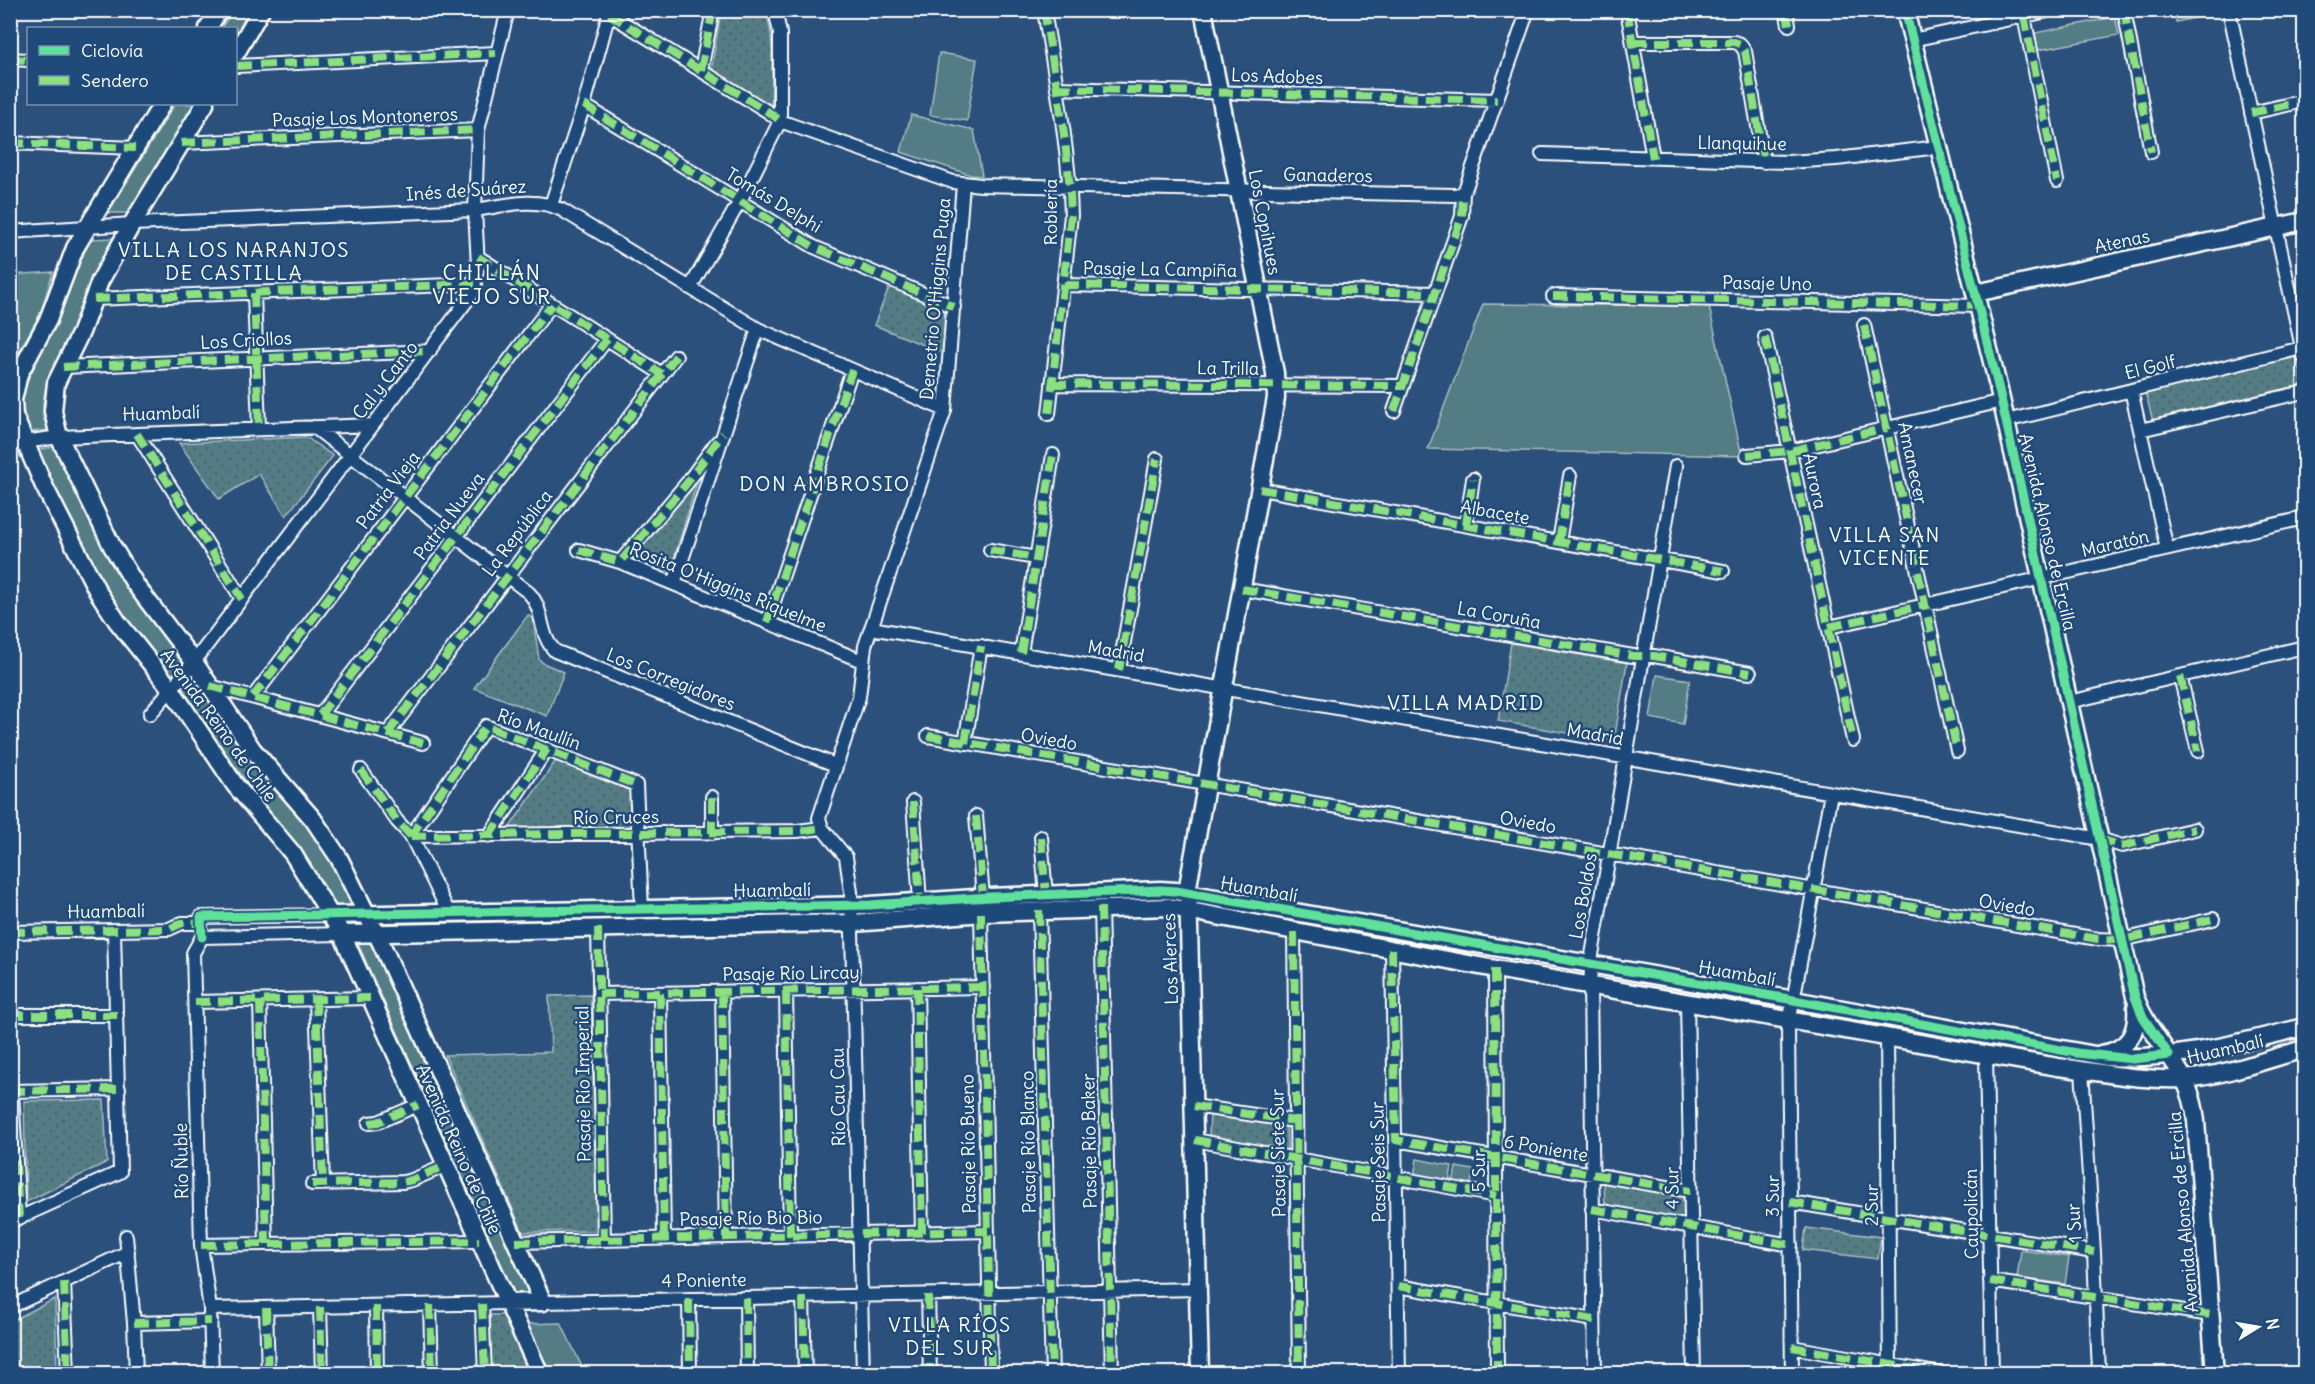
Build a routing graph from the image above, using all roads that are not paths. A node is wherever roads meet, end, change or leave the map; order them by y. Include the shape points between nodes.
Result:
1 (219, 10) edge
2 (261, 10) edge
3 (508, 10) edge
4 (713, 10) edge
5 (775, 10) edge
6 (1044, 10) edge
7 (1203, 10) edge
8 (1528, 10) edge
9 (1627, 10) edge
10 (1786, 10) edge
11 (1905, 10) edge
12 (2052, 10) edge
13 (2124, 10) edge
14 (2229, 10) edge
15 (610, 12) edge
16 (2017, 15) edge
17 (1790, 26) dead end
18 (209, 27) edge
19 (1912, 40) junction
20 (1633, 42) junction
21 (237, 51) edge
22 (496, 53) junction
23 (10, 59) edge
24 (27, 60) edge
25 (237, 66) edge
26 (701, 70) junction
27 (1057, 88) junction
28 (1219, 92) junction
29 (1497, 100) junction
30 (2304, 102) edge
31 (161, 105) edge
32 (204, 105) edge
33 (584, 105) junction
34 (2251, 113) junction
35 (780, 121) junction
36 (478, 130) junction
37 (10, 143) edge
38 (181, 143) junction
39 (1940, 147) junction
40 (135, 148) junction
41 (2151, 152) dead end
42 (1542, 154) dead end
43 (1653, 158) junction
44 (1764, 162) junction
45 (2057, 181) dead end
46 (963, 184) junction
47 (1070, 187) junction
48 (1239, 191) junction
49 (1463, 193) junction
50 (740, 201) junction
51 (551, 205) junction
52 (475, 210) junction
53 (2304, 221) edge
54 (132, 224) junction
55 (88, 226) junction
56 (2275, 228) junction
57 (10, 232) edge
58 (478, 258) junction
59 (475, 284) junction
60 (1064, 285) junction
61 (690, 288) junction
62 (1258, 289) junction
63 (254, 293) junction
64 (1435, 293) junction
65 (1553, 296) dead end
66 (94, 299) junction
67 (1978, 299) junction
68 (552, 304) junction
69 (954, 307) junction
70 (1864, 325) dead end
71 (758, 329) junction
72 (1765, 337) dead end
73 (607, 339) junction
74 (430, 351) junction
75 (2303, 352) edge
76 (676, 356) dead end
77 (257, 358) junction
78 (63, 367) junction
79 (852, 370) junction
80 (662, 374) junction
81 (1052, 384) junction
82 (1276, 386) junction
83 (1403, 386) junction
84 (2131, 390) junction
85 (2304, 392) edge
86 (12, 400) edge
87 (2002, 401) junction
88 (945, 410) junction
89 (1394, 411) dead end
90 (1049, 414) dead end
91 (2006, 421) junction
92 (373, 425) junction
93 (314, 427) junction
94 (1887, 428) junction
95 (259, 429) junction
96 (2140, 430) junction
97 (723, 433) junction
98 (137, 434) junction
99 (59, 437) junction
100 (1269, 442) joint
101 (17, 446) edge
102 (1790, 451) junction
103 (350, 455) junction
104 (1053, 455) dead end
105 (1747, 455) dead end
106 (1157, 459) dead end
107 (1676, 466) dead end
108 (1570, 476) dead end
109 (1473, 479) dead end
110 (1260, 489) junction
111 (405, 497) junction
112 (2304, 518) edge
113 (1466, 525) junction
114 (456, 537) junction
115 (1559, 542) junction
116 (2167, 549) junction
117 (579, 550) dead end
118 (990, 550) dead end
119 (1036, 558) junction
120 (1660, 560) junction
121 (620, 562) junction
122 (1723, 571) dead end
123 (507, 576) junction
124 (2041, 578) junction
125 (674, 584) junction
126 (1242, 589) junction
127 (242, 599) junction
128 (1925, 605) junction
129 (767, 622) junction
130 (1829, 627) junction
131 (871, 628) junction
132 (981, 646) junction
133 (2304, 647) edge
134 (1020, 653) junction
135 (1643, 656) junction
136 (862, 661) junction
137 (194, 662) junction
138 (1119, 670) junction
139 (1750, 673) dead end
140 (2180, 676) junction
141 (210, 686) junction
142 (1224, 688) junction
143 (171, 689) junction
144 (253, 697) junction
145 (2068, 702) junction
146 (150, 714) dead end
147 (320, 715) junction
148 (388, 733) junction
149 (928, 736) dead end
150 (1853, 740) dead end
151 (423, 743) dead end
152 (964, 743) junction
153 (547, 749) junction
154 (1957, 751) dead end
155 (2198, 751) dead end
156 (1625, 757) junction
157 (836, 765) junction
158 (361, 770) dead end
159 (1206, 784) junction
160 (1832, 793) junction
161 (711, 796) dead end
162 (913, 802) dead end
163 (976, 816) dead end
164 (822, 828) junction
165 (2195, 829) dead end
166 (712, 833) junction
167 (639, 835) junction
168 (411, 836) junction
169 (489, 836) junction
170 (1041, 837) dead end
171 (2100, 839) junction
172 (1609, 854) junction
173 (1814, 890) junction
174 (1188, 893) junction
175 (920, 902) junction
176 (1042, 903) junction
177 (982, 905) junction
178 (852, 906) junction
179 (1101, 908) junction
180 (642, 909) junction
181 (1188, 910) junction
182 (449, 913) junction
183 (367, 914) junction
184 (331, 915) junction
185 (2213, 919) dead end
186 (201, 923) junction
187 (853, 923) junction
188 (598, 928) junction
189 (114, 931) junction
190 (10, 932) edge
191 (1294, 932) junction
192 (375, 933) junction
193 (342, 934) junction
194 (2122, 940) junction
195 (199, 943) junction
196 (1392, 949) junction
197 (1591, 964) junction
198 (1494, 969) junction
199 (1590, 984) junction
200 (983, 987) junction
201 (917, 988) junction
202 (854, 989) junction
203 (786, 991) junction
204 (722, 992) junction
205 (660, 993) junction
206 (599, 994) junction
207 (2135, 997) junction
208 (316, 999) junction
209 (370, 999) junction
210 (1793, 1000) junction
211 (260, 1001) junction
212 (195, 1002) junction
213 (1687, 1002) junction
214 (10, 1015) edge
215 (117, 1015) junction
216 (1789, 1019) junction
217 (2304, 1027) edge
218 (1887, 1036) junction
219 (2304, 1050) edge
220 (1986, 1054) junction
221 (2094, 1055) junction
222 (2169, 1055) junction
223 (2082, 1070) junction
224 (2185, 1078) junction
225 (119, 1089) junction
226 (11, 1091) edge
227 (418, 1105) junction
228 (1194, 1106) junction
229 (1295, 1122) junction
230 (369, 1123) dead end
231 (1195, 1140) junction
232 (1396, 1140) junction
233 (1496, 1157) junction
234 (1296, 1158) junction
235 (445, 1166) junction
236 (1592, 1174) junction
237 (1397, 1178) junction
238 (1690, 1191) junction
239 (1496, 1196) junction
240 (1790, 1202) junction
241 (1592, 1209) junction
242 (1889, 1218) junction
243 (15, 1220) edge
244 (1691, 1227) junction
245 (988, 1231) junction
246 (922, 1233) junction
247 (860, 1234) junction
248 (1990, 1234) junction
249 (126, 1236) dead end
250 (790, 1236) junction
251 (726, 1237) junction
252 (664, 1238) junction
253 (604, 1240) junction
254 (479, 1241) junction
255 (516, 1242) junction
256 (266, 1244) junction
257 (201, 1245) junction
258 (1791, 1245) junction
259 (128, 1252) junction
260 (2094, 1252) junction
261 (1990, 1281) junction
262 (64, 1282) junction
263 (1398, 1286) junction
264 (1199, 1289) junction
265 (1111, 1291) junction
266 (1050, 1292) junction
267 (989, 1293) junction
268 (928, 1295) junction
269 (861, 1296) junction
270 (803, 1297) junction
271 (2096, 1297) junction
272 (746, 1298) junction
273 (689, 1299) junction
274 (543, 1302) junction
275 (508, 1303) junction
276 (1496, 1303) junction
277 (483, 1304) junction
278 (430, 1305) junction
279 (376, 1306) junction
280 (10, 1307) edge
281 (320, 1307) junction
282 (266, 1308) junction
283 (210, 1315) junction
284 (2211, 1315) junction
285 (1594, 1320) junction
286 (134, 1323) junction
287 (1792, 1347) junction
288 (1890, 1369) edge
289 (1203, 1373) edge
290 (68, 1374) edge
291 (136, 1374) edge
292 (212, 1374) edge
293 (268, 1374) edge
294 (322, 1374) edge
295 (377, 1374) edge
296 (432, 1374) edge
297 (484, 1374) edge
298 (540, 1374) edge
299 (690, 1374) edge
300 (747, 1374) edge
301 (805, 1374) edge
302 (863, 1374) edge
303 (930, 1374) edge
304 (991, 1374) edge
305 (1052, 1374) edge
306 (1112, 1374) edge
307 (1299, 1374) edge
308 (1399, 1374) edge
309 (1497, 1374) edge
310 (1595, 1374) edge
311 (1694, 1374) edge
312 (1792, 1374) edge
313 (1942, 1374) edge
314 (1992, 1374) edge
315 (2099, 1374) edge
316 (2215, 1374) edge

1 - 18 street
2 - 21 street
3 - 22 street, Cal y Canto
4 - 26 street
5 - 35 street via 780,33
6 - 27 street, Roblería
7 - 28 street, Los Copihues
8 - 29 street
9 - 20 street
10 - 17 street
11 - 19 street, Avenida Alonso de Ercilla
12 - 16 street
13 - 41 street
14 - 34 street
15 - 26 street, Ganaderos
15 - 33 street
16 - 19 street
16 - 45 street
19 - 39 street, Avenida Alonso de Ercilla
20 - 43 street
20 - 44 street via 1740,44 1745,51
22 - 25 street
22 - 36 street, Cal y Canto
23 - 24 street
26 - 35 street, Ganaderos
27 - 28 street, Los Adobes
27 - 47 street, Roblería
28 - 29 street, Los Adobes
28 - 48 street, Los Copihues
29 - 49 street
30 - 34 street
31 - 40 street, Avenida Reino de Chile
32 - 38 street, Avenida Reino de Chile
33 - 50 street, Tomás Delphi
33 - 51 street
34 - 56 street
35 - 46 street, Ganaderos
35 - 50 street
36 - 38 street, Pasaje Los Montoneros
36 - 52 street, Cal y Canto
37 - 40 street
38 - 54 street, Avenida Reino de Chile
39 - 44 street, Llanquihue via 1836,159
39 - 67 street, Avenida Alonso de Ercilla
40 - 55 street, Avenida Reino de Chile
42 - 43 street, Llanquihue
43 - 44 street, Llanquihue
46 - 47 street, Ganaderos
46 - 69 street, Demetrio O'Higgins Puga
47 - 48 street, Ganaderos
47 - 60 street, Roblería
48 - 49 street, Ganaderos
48 - 62 street, Los Copihues
49 - 64 street via 1462,216
50 - 61 street
50 - 69 street, Tomás Delphi via 814,247
51 - 52 street, Inés de Suárez via 535,202
51 - 61 street, Inés de Suárez
52 - 54 street, Inés de Suárez
52 - 58 street, Cal y Canto
53 - 56 street, Atenas
54 - 55 street, Inés de Suárez
54 - 66 street, Avenida Reino de Chile
55 - 57 street, Inés de Suárez
55 - 86 street, Avenida Reino de Chile via 66,267 48,320 19,374
56 - 67 street, Atenas
56 - 75 street
58 - 59 street, Cal y Canto
58 - 68 street
59 - 63 street
59 - 74 street, Cal y Canto via 467,303
60 - 62 street, Pasaje La Campiña
60 - 81 street, Roblería
61 - 71 street, Inés de Suárez
62 - 64 street, Pasaje La Campiña
62 - 82 street, Los Copihues
63 - 66 street
63 - 77 street
64 - 83 street
65 - 67 street, Pasaje Uno
66 - 78 street, Avenida Reino de Chile
67 - 87 street, Avenida Alonso de Ercilla
68 - 73 street
68 - 111 street, Patria Vieja
69 - 88 street, Demetrio O'Higgins Puga
70 - 94 street, Amanecer
71 - 79 street, Inés de Suárez
71 - 97 street
72 - 102 street, Aurora
73 - 80 street
73 - 114 street, Patria Nueva
74 - 77 street, Los Criollos
74 - 92 street, Cal y Canto
75 - 84 street, El Golf
76 - 80 street, La República
77 - 78 street, Los Criollos
77 - 95 street
78 - 99 street, Avenida Reino de Chile via 53,402
79 - 88 street, Inés de Suárez
79 - 129 street
80 - 123 street, La República
81 - 82 street, La Trilla
81 - 90 street, Roblería
82 - 83 street, La Trilla
82 - 100 street, Los Copihues
83 - 89 street
84 - 91 street, El Golf
84 - 96 street
85 - 96 street
86 - 101 street, Avenida Reino de Chile
87 - 91 street, Avenida Alonso de Ercilla
87 - 94 street
88 - 131 street, Demetrio O'Higgins Puga
91 - 124 street, Avenida Alonso de Ercilla
92 - 93 street, Huambalí
92 - 103 street, Cal y Canto
93 - 95 street, Huambalí
93 - 103 street
94 - 102 street
94 - 128 street, Amanecer
95 - 98 street, Huambalí
96 - 116 street
97 - 121 street via 687,483
97 - 125 street
98 - 99 street, Huambalí
98 - 127 street
99 - 101 street, Huambalí
99 - 137 street, Avenida Reino de Chile via 123,565
100 - 110 street, Los Alerces
101 - 143 street, Avenida Reino de Chile via 98,592
102 - 105 street
102 - 130 street, Aurora
103 - 111 street
103 - 127 street, Cal y Canto
104 - 119 street
106 - 138 street
107 - 120 street, Los Boldos
108 - 115 street
109 - 113 street
110 - 113 street, Albacete
110 - 126 street, Los Alerces
111 - 114 street
111 - 144 street, Patria Vieja
112 - 116 street, Maratón
113 - 115 street, Albacete
114 - 123 street
114 - 147 street, Patria Nueva
115 - 120 street, Albacete
116 - 124 street, Maratón
117 - 121 street, Rosita O'Higgins Riquelme
118 - 119 street
119 - 134 street
120 - 122 street, Albacete
120 - 135 street, Los Boldos
121 - 125 street, Rosita O'Higgins Riquelme
123 - 148 street, La República
123 - 157 street, Los Corregidores via 538,605 546,640 555,651
124 - 128 street, Maratón
124 - 145 street, Avenida Alonso de Ercilla
125 - 129 street, Rosita O'Higgins Riquelme
126 - 135 street, La Coruña
126 - 142 street, Los Alerces
127 - 137 street, Cal y Canto
128 - 130 street, Maratón
128 - 154 street, Amanecer
129 - 136 street, Rosita O'Higgins Riquelme
130 - 150 street, Aurora
131 - 132 street, Madrid
131 - 136 street, Demetrio O'Higgins Puga
132 - 134 street, Madrid
132 - 152 street
133 - 140 street
134 - 138 street, Madrid
135 - 139 street, La Coruña
135 - 156 street, Los Boldos
136 - 157 street, Demetrio O'Higgins Puga via 859,697
137 - 141 street, Avenida Reino de Chile
137 - 143 street, Cal y Canto
138 - 142 street, Madrid
140 - 145 street
140 - 155 street
141 - 144 street
141 - 183 street, Avenida Reino de Chile via 253,750 323,832
142 - 156 street, Madrid
142 - 159 street, Los Alerces
143 - 146 street, Cal y Canto
143 - 184 street, Avenida Reino de Chile via 235,785 293,854
144 - 147 street
145 - 171 street, Avenida Alonso de Ercilla
147 - 148 street
148 - 151 street
149 - 152 street, Oviedo
152 - 159 street, Oviedo
153 - 167 street, Río Maullín via 636,785
153 - 168 street, Río Maullín via 486,726
153 - 169 street
156 - 160 street, Madrid
156 - 172 street, Los Boldos
157 - 164 street, Demetrio O'Higgins Puga via 820,815
158 - 168 street
159 - 172 street, Oviedo
159 - 174 street, Los Alerces
160 - 171 street, Madrid
160 - 173 street, 3 Sur
161 - 166 street
162 - 175 street
163 - 177 street, Pasaje Río Bueno
164 - 166 street, Río Cruces
164 - 178 street, Río Cau Cau via 846,856
165 - 171 street, Madrid via 2122,846
166 - 167 street, Río Cruces
167 - 169 street, Río Cruces
167 - 180 street
168 - 169 street, Río Cruces
168 - 182 street
170 - 176 street, Pasaje Río Blanco
171 - 194 street, Avenida Alonso de Ercilla
172 - 173 street, Oviedo
172 - 197 street, Los Boldos
173 - 194 street, Oviedo
173 - 210 street, 3 Sur
174 - 176 street, Huambalí via 1160,890
174 - 181 street, Los Alerces
174 - 197 street, Huambalí
175 - 177 street, Huambalí
175 - 178 street, Huambalí
176 - 177 street, Huambalí
176 - 179 street, Huambalí
176 - 266 street, Pasaje Río Blanco
177 - 187 street, Huambalí
177 - 200 street, Pasaje Río Bueno
178 - 180 street, Huambalí
178 - 187 street, Río Cau Cau
179 - 181 street, Huambalí
179 - 265 street, Pasaje Río Baker
180 - 182 street, Huambalí
181 - 191 street, Huambalí
181 - 228 street, Los Alerces
182 - 183 street, Huambalí
183 - 184 street, Huambalí
183 - 192 street, Avenida Reino de Chile
184 - 186 street, Huambalí via 201,917
184 - 193 street, Avenida Reino de Chile
185 - 194 street, Oviedo
186 - 189 street, Huambalí via 182,923 169,929
186 - 195 street, Río Ñuble
187 - 188 street, Huambalí
187 - 202 street, Río Cau Cau
188 - 192 street, Huambalí
188 - 206 street, Pasaje Río Imperial
189 - 190 street, Huambalí
189 - 215 street
191 - 196 street, Huambalí
191 - 229 street, Pasaje Siete Sur
192 - 193 street, Huambalí
192 - 255 street, Avenida Reino de Chile
193 - 195 street, Huambalí
193 - 209 street, Avenida Reino de Chile
194 - 207 street, Avenida Alonso de Ercilla
195 - 212 street, Río Ñuble via 193,953
196 - 198 street, Huambalí
196 - 232 street, Pasaje Seis Sur
197 - 199 street, Los Boldos
197 - 210 street, Huambalí
198 - 199 street, Huambalí
198 - 233 street, 5 Sur
199 - 213 street, Huambalí
199 - 236 street, Los Boldos
200 - 201 street, Pasaje Río Lircay
200 - 245 street, Pasaje Río Bueno
201 - 202 street, Pasaje Río Lircay
201 - 246 street
202 - 203 street, Pasaje Río Lircay
202 - 247 street, Río Cau Cau
203 - 204 street, Pasaje Río Lircay
203 - 250 street
204 - 205 street, Pasaje Río Lircay
204 - 251 street
205 - 206 street, Pasaje Río Lircay
205 - 252 street
206 - 253 street, Pasaje Río Imperial
207 - 221 street via 2137,1022 2131,1037 2120,1048
207 - 222 street, Avenida Alonso de Ercilla via 2143,1017
208 - 209 street
208 - 211 street
208 - 235 street via 317,1184 403,1182
209 - 227 street, Avenida Reino de Chile
210 - 216 street, 3 Sur
210 - 221 street, Huambalí
211 - 212 street
211 - 256 street
212 - 257 street, Río Ñuble
213 - 216 street, Huambalí
213 - 238 street, 4 Sur
214 - 215 street
215 - 225 street
216 - 218 street, Huambalí
216 - 240 street, 3 Sur
217 - 222 street, Huambalí
218 - 220 street, Huambalí
218 - 242 street, 2 Sur
219 - 224 street, Huambalí
220 - 223 street, Huambalí
220 - 248 street, Caupolicán
221 - 222 street, Huambalí via 2133,1059
222 - 224 street, Avenida Alonso de Ercilla
223 - 224 street, Huambalí via 2140,1078
223 - 260 street, 1 Sur
224 - 284 street, Avenida Alonso de Ercilla via 2195,1112
225 - 226 street
225 - 243 street via 120,1172
226 - 243 street
227 - 230 street
227 - 235 street, Avenida Reino de Chile
228 - 229 street
228 - 231 street, Los Alerces
229 - 234 street, Pasaje Siete Sur
231 - 234 street
231 - 264 street, Los Alerces
232 - 233 street, 6 Poniente
232 - 237 street, Pasaje Seis Sur
233 - 236 street, 6 Poniente
233 - 239 street, 5 Sur
234 - 237 street
234 - 307 street, Pasaje Siete Sur
235 - 254 street, Avenida Reino de Chile
236 - 238 street, 6 Poniente
236 - 241 street, Los Boldos
237 - 239 street
237 - 263 street, Pasaje Seis Sur
238 - 244 street, 4 Sur
239 - 276 street, 5 Sur
240 - 242 street
240 - 258 street, 3 Sur
241 - 244 street
241 - 285 street, Los Boldos
242 - 248 street
242 - 288 street, 2 Sur
244 - 258 street
244 - 311 street, 4 Sur
245 - 246 street, Pasaje Río Bio Bio
245 - 267 street, Pasaje Río Bueno
246 - 247 street, Pasaje Río Bio Bio
247 - 250 street, Pasaje Río Bio Bio
247 - 269 street, Río Cau Cau
248 - 260 street
248 - 261 street, Caupolicán
249 - 259 street
250 - 251 street, Pasaje Río Bio Bio
251 - 252 street, Pasaje Río Bio Bio
252 - 253 street, Pasaje Río Bio Bio
253 - 255 street, Pasaje Río Bio Bio
254 - 256 street
254 - 275 street, Avenida Reino de Chile
255 - 274 street, Avenida Reino de Chile
256 - 257 street
257 - 283 street, Río Ñuble
258 - 287 street, 3 Sur
259 - 262 street
259 - 286 street
260 - 271 street, 1 Sur
261 - 271 street
261 - 314 street, Caupolicán
262 - 280 street
262 - 290 street
263 - 276 street
263 - 308 street, Pasaje Seis Sur
264 - 265 street, 4 Poniente
264 - 289 street, Los Alerces
265 - 266 street, 4 Poniente
265 - 306 street, Pasaje Río Baker
266 - 267 street, 4 Poniente
266 - 305 street, Pasaje Río Blanco
267 - 268 street, 4 Poniente
267 - 304 street, Pasaje Río Bueno
268 - 269 street, 4 Poniente
268 - 303 street
269 - 270 street, 4 Poniente
269 - 302 street, Río Cau Cau
270 - 272 street, 4 Poniente
270 - 301 street
271 - 284 street
271 - 315 street, 1 Sur
272 - 273 street, 4 Poniente
272 - 300 street
273 - 274 street, 4 Poniente
273 - 299 street
274 - 275 street, 4 Poniente
275 - 277 street, 4 Poniente
275 - 298 street, Avenida Reino de Chile
276 - 285 street
276 - 309 street, 5 Sur
277 - 278 street, 4 Poniente
277 - 297 street
278 - 279 street, 4 Poniente
278 - 296 street
279 - 281 street, 4 Poniente
279 - 295 street
281 - 282 street, 4 Poniente
281 - 294 street
282 - 283 street, 4 Poniente
282 - 293 street
283 - 286 street, 4 Poniente
283 - 292 street, Río Ñuble
284 - 316 street, Avenida Alonso de Ercilla
285 - 310 street, Los Boldos
286 - 291 street
287 - 288 street
287 - 312 street, 3 Sur
288 - 313 street

